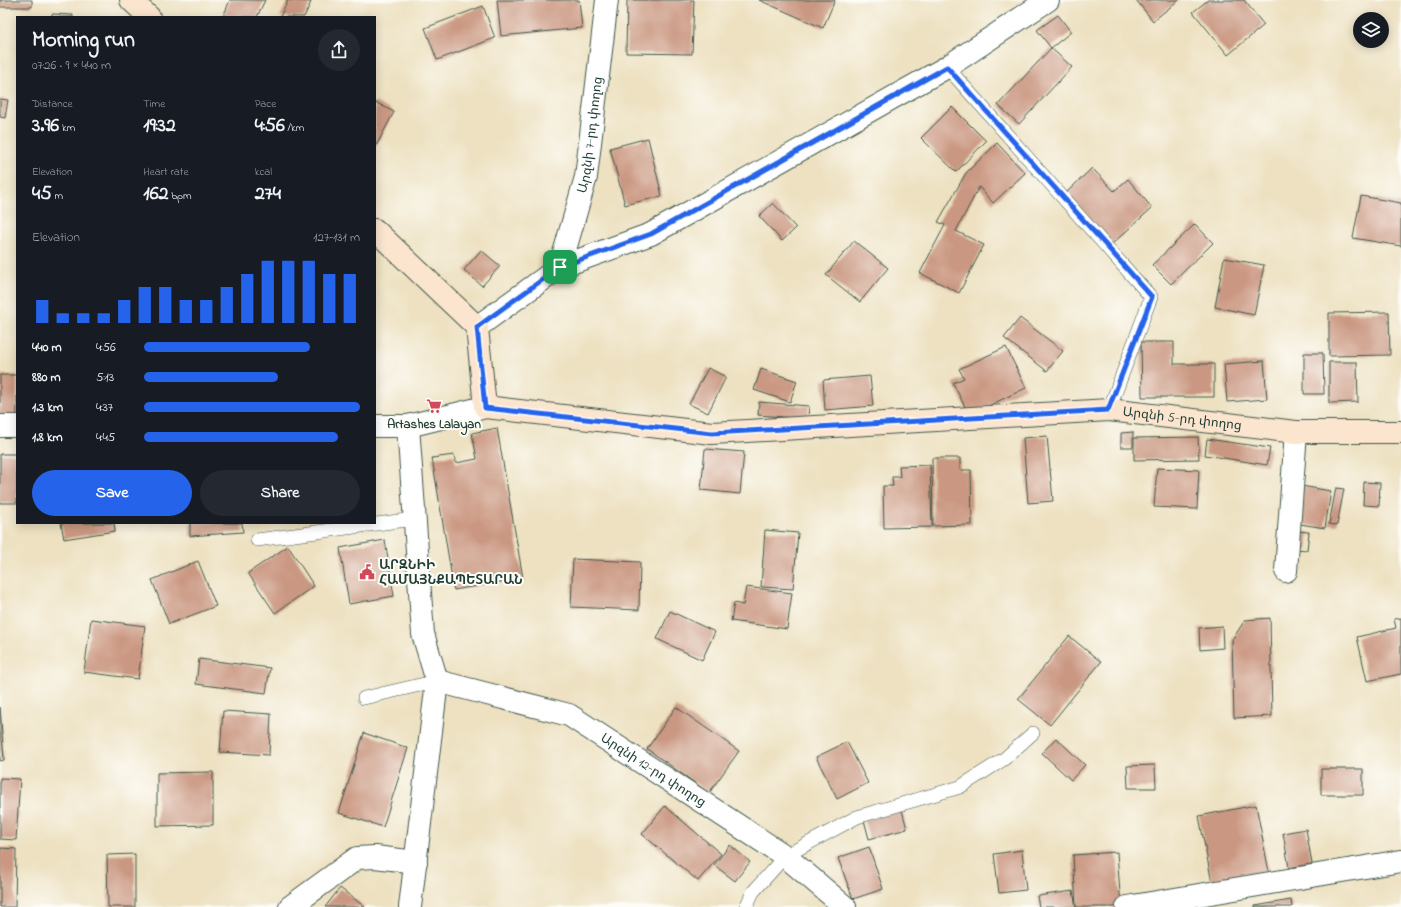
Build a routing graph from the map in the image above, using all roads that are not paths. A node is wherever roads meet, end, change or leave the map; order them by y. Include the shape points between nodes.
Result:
1 (131, 0) edge
2 (607, 0) edge
3 (1048, 0) edge
4 (148, 16) edge
5 (947, 67) junction
6 (376, 231) edge
7 (560, 267) junction
8 (477, 327) junction
9 (485, 408) junction
10 (1108, 410) junction
11 (0, 426) edge
12 (16, 426) edge
13 (376, 426) edge
14 (408, 426) junction
15 (1296, 432) junction
16 (1401, 432) edge
17 (414, 519) junction
18 (257, 540) dead end
19 (1286, 571) dead end
20 (437, 681) junction
21 (364, 698) dead end
22 (1033, 733) dead end
23 (785, 856) junction
24 (1401, 861) edge
25 (416, 862) junction
26 (290, 907) edge
27 (410, 907) edge
28 (746, 907) edge
29 (845, 907) edge
30 (1127, 907) edge

1 - 4 street
2 - 7 street, Արզնի 7-րդ փողոց via 586,177
3 - 5 street
5 - 7 street via 651,234
5 - 10 lane via 1152,297
6 - 8 street
7 - 8 street
8 - 9 street
9 - 10 street, Արզնի 5-րդ փողոց via 712,433
9 - 14 street, Արզնի 5-րդ փողոց
10 - 15 street, Արզնի 5-րդ փողոց
11 - 12 street
13 - 14 street, Արզնի 5-րդ փողոց
14 - 17 street
15 - 16 street, Արզնի 5-րդ փողոց
15 - 19 street
17 - 18 lane
17 - 20 street via 423,634
20 - 21 lane
20 - 23 street, Արզնի 12-րդ փողոց via 569,715
20 - 25 street
22 - 23 lane via 1004,760 960,787 857,817
23 - 28 lane via 753,892
23 - 29 street, Արզնի 12-րդ փողոց
24 - 30 street
25 - 26 street via 375,857 357,858
25 - 27 street

